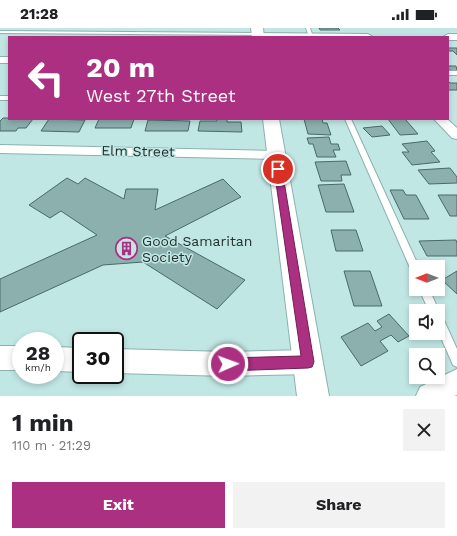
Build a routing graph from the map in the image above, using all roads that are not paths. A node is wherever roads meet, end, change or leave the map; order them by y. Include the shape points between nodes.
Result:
1 (0, 32) edge
2 (258, 34) edge
3 (293, 36) edge
4 (271, 120) edge
5 (348, 120) edge
6 (441, 120) edge
7 (457, 135) edge
8 (0, 149) edge
9 (276, 155) junction
10 (411, 260) edge
11 (445, 335) edge
12 (0, 358) edge
13 (12, 358) edge
14 (124, 361) edge
15 (457, 361) edge
16 (308, 362) junction
17 (457, 381) edge
18 (313, 396) edge
19 (429, 396) edge

1 - 2 lane
2 - 3 street
4 - 9 main road
5 - 10 lane
6 - 7 street
8 - 9 street, Elm Street
9 - 16 main road
11 - 15 lane
12 - 13 street
14 - 16 street via 228,364
16 - 18 main road
17 - 19 street

